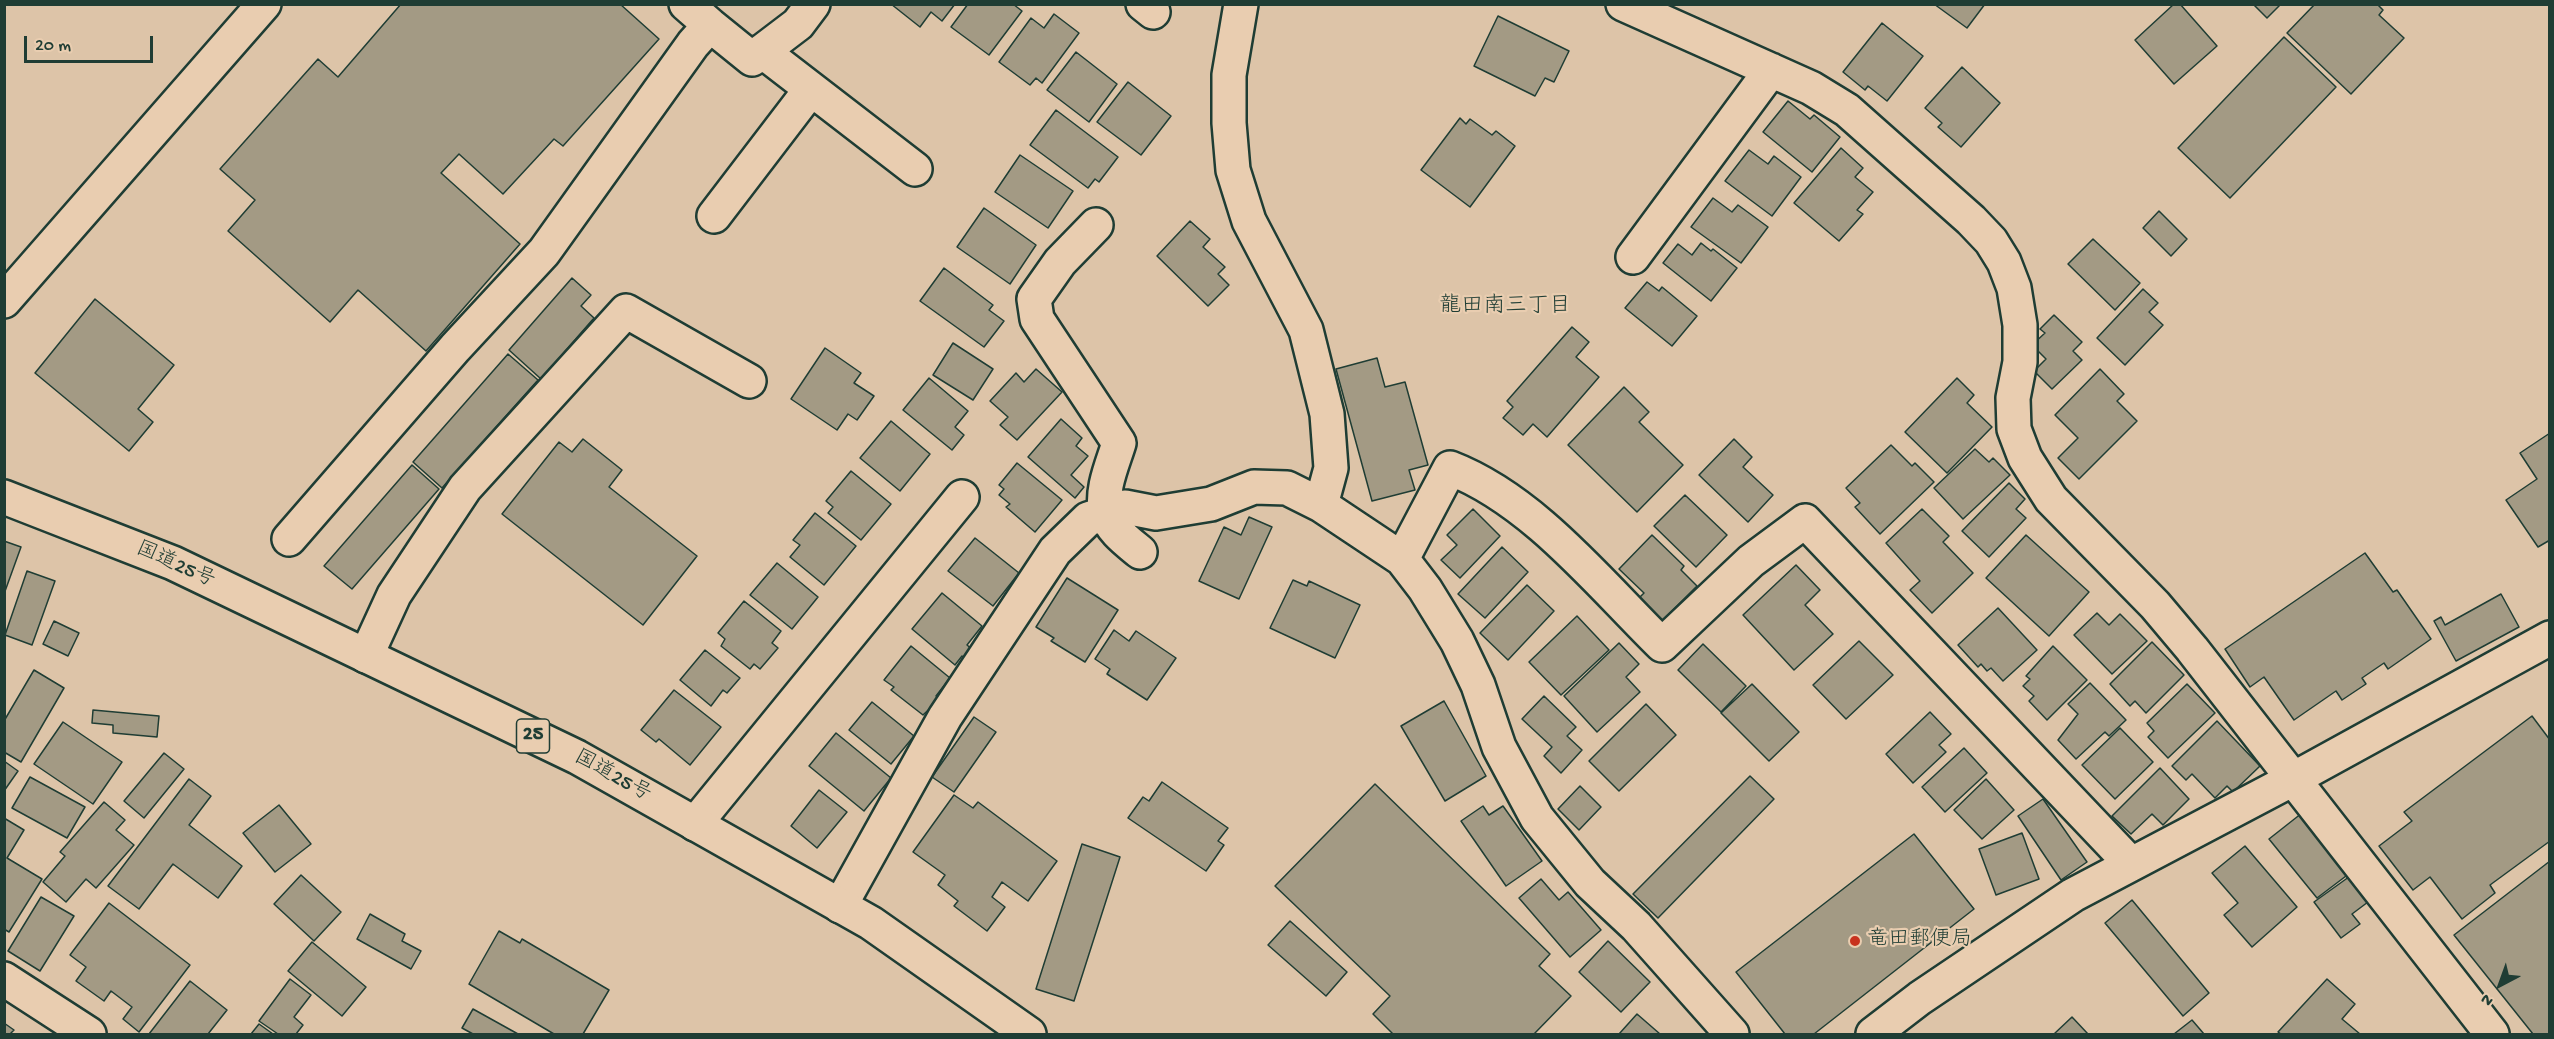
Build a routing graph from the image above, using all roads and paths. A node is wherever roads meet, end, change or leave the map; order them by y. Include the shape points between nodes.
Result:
1 (264, 4) edge
2 (813, 4) edge
3 (1241, 4) edge
4 (1623, 4) edge
5 (698, 15) edge
6 (762, 51) junction
7 (1771, 70) junction
8 (812, 89) junction
9 (915, 169) dead end
10 (714, 216) dead end
11 (1096, 225) dead end
12 (1633, 258) dead end
13 (4, 301) edge
14 (749, 381) dead end
15 (4, 497) edge
16 (962, 497) dead end
17 (1321, 505) junction
18 (1106, 513) junction
19 (289, 539) dead end
20 (1140, 552) dead end
21 (1402, 559) junction
22 (2550, 638) edge
23 (366, 656) junction
24 (2295, 778) junction
25 (695, 824) junction
26 (2131, 864) junction
27 (840, 906) junction
28 (4, 979) edge
29 (89, 1035) edge
30 (1029, 1035) edge
31 (1732, 1035) edge
32 (1873, 1035) edge
33 (2492, 1035) edge

1 - 13 main road
2 - 6 main road via 798,24
3 - 17 main road via 1229,75 1233,170 1250,221 1306,330 1327,414 1331,468
4 - 7 main road
5 - 6 main road via 752,59
5 - 19 main road via 693,44 544,252
6 - 8 main road
7 - 12 main road
7 - 24 main road via 1846,110 1991,241 2014,288 2020,325 2014,429 2025,458 2051,499 2155,605
8 - 9 main road
8 - 10 main road
11 - 18 main road via 1060,262 1034,299 1037,319 1119,443 1106,485
14 - 23 main road via 626,311 465,488 394,595
15 - 23 main road, 国道25号 / 25 via 173,562
16 - 25 main road
17 - 18 main road via 1287,488 1254,487 1210,504 1156,513 1125,507
17 - 21 main road
18 - 20 main road via 1119,533
18 - 27 main road via 1088,519 1055,551 945,717
21 - 26 main road via 1450,468 1502,493 1541,525 1662,645 1751,561 1805,521
21 - 31 main road via 1457,641 1478,685 1498,747 1537,818 1590,883 1636,926
22 - 24 main road
23 - 25 main road, 国道25号 / 25 via 577,757
24 - 26 main road
24 - 33 main road
25 - 27 main road, 国道25号 / 25
26 - 32 main road via 2073,896 1920,998
27 - 30 main road, 国道25号 / 25 via 871,923
28 - 29 main road

